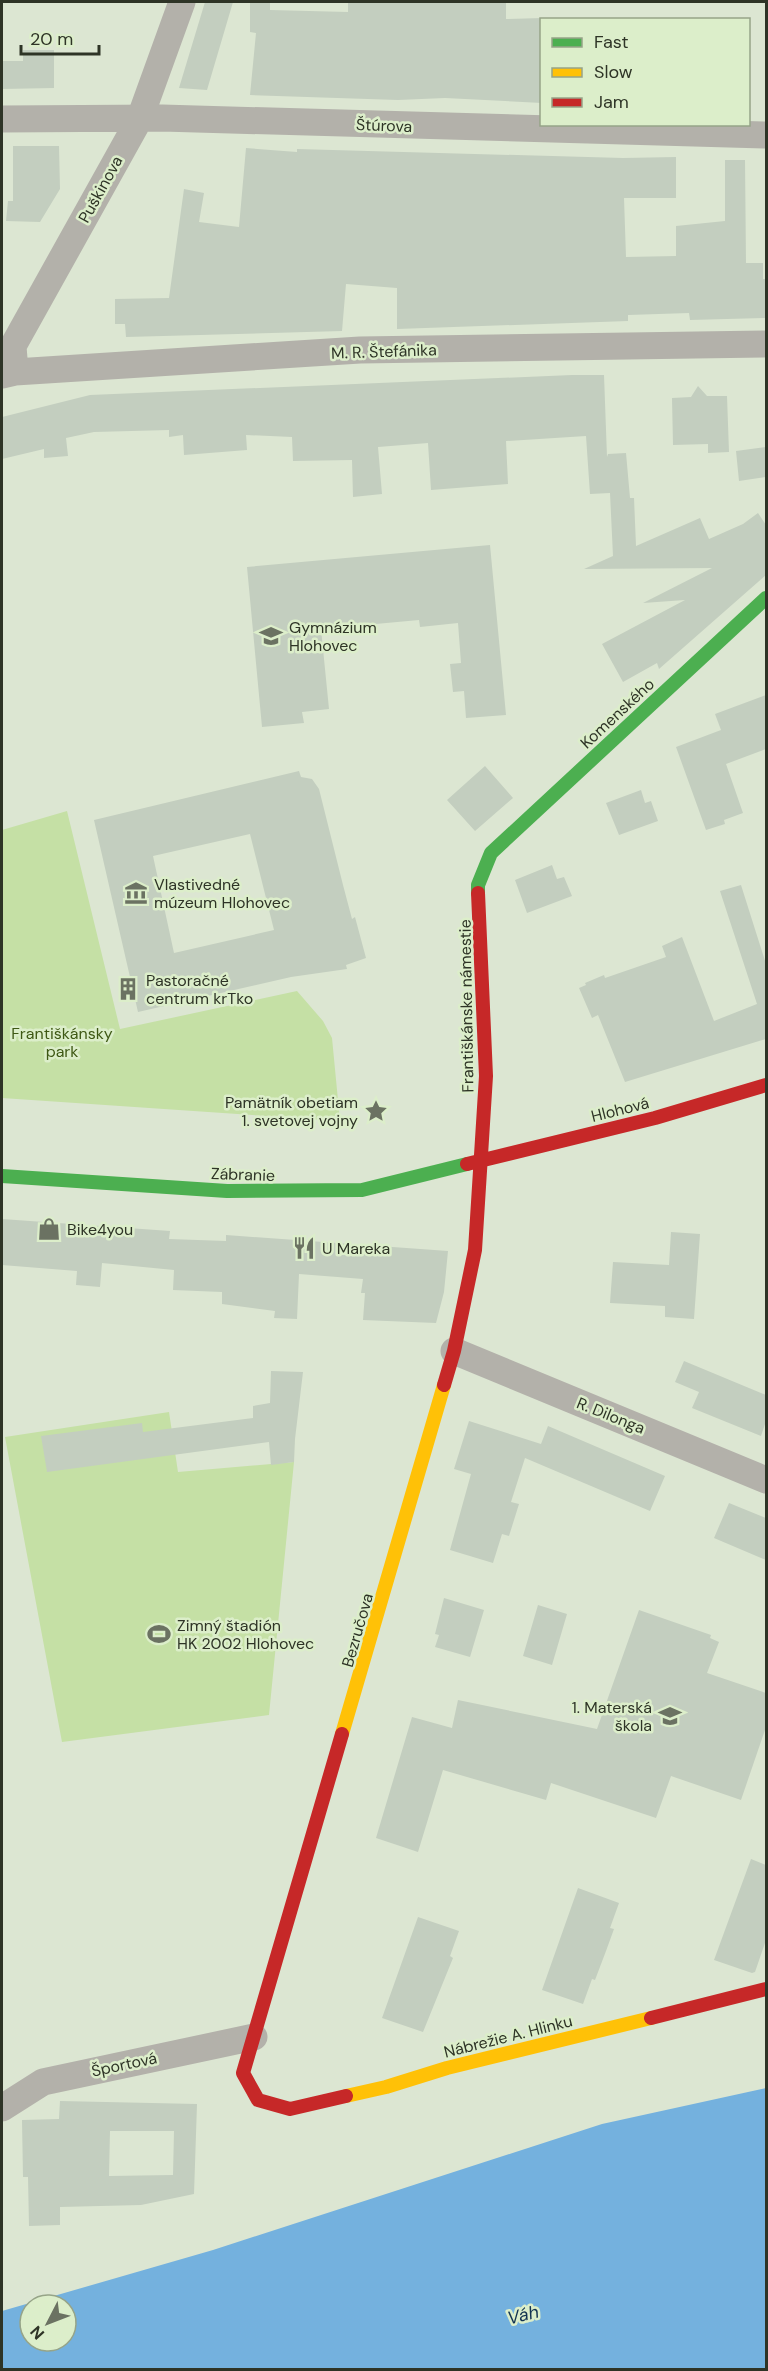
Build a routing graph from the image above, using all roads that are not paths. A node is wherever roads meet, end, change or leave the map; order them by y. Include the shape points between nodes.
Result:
1 (182, 2) edge
2 (140, 118) junction
3 (2, 119) edge
4 (766, 135) edge
5 (766, 344) edge
6 (8, 374) edge
7 (766, 598) edge
8 (491, 853) joint
9 (766, 1085) edge
10 (481, 1160) junction
11 (2, 1176) edge
12 (454, 1351) junction
13 (766, 1480) edge
14 (766, 1989) edge
15 (254, 2037) junction
16 (258, 2100) joint
17 (2, 2108) edge

1 - 2 street, Puškinova
2 - 3 street, Štúrova
2 - 4 street, Štúrova
2 - 6 street, Puškinova via 13,346
5 - 6 street, M. R. Štefánika via 360,350
7 - 8 street, Komenského
8 - 10 street, Františkánske námestie via 478,885 486,1076
9 - 10 street, Hlohová via 655,1118
10 - 11 street, Zábranie via 362,1190 238,1191
10 - 12 street, Bezručova via 475,1250
12 - 13 street, R. Dilonga
12 - 15 street, Bezručova
14 - 16 street, Nábrežie A. Hlinku via 290,2109
15 - 16 street, Bezručova via 243,2073
15 - 17 street, Športová via 43,2082

